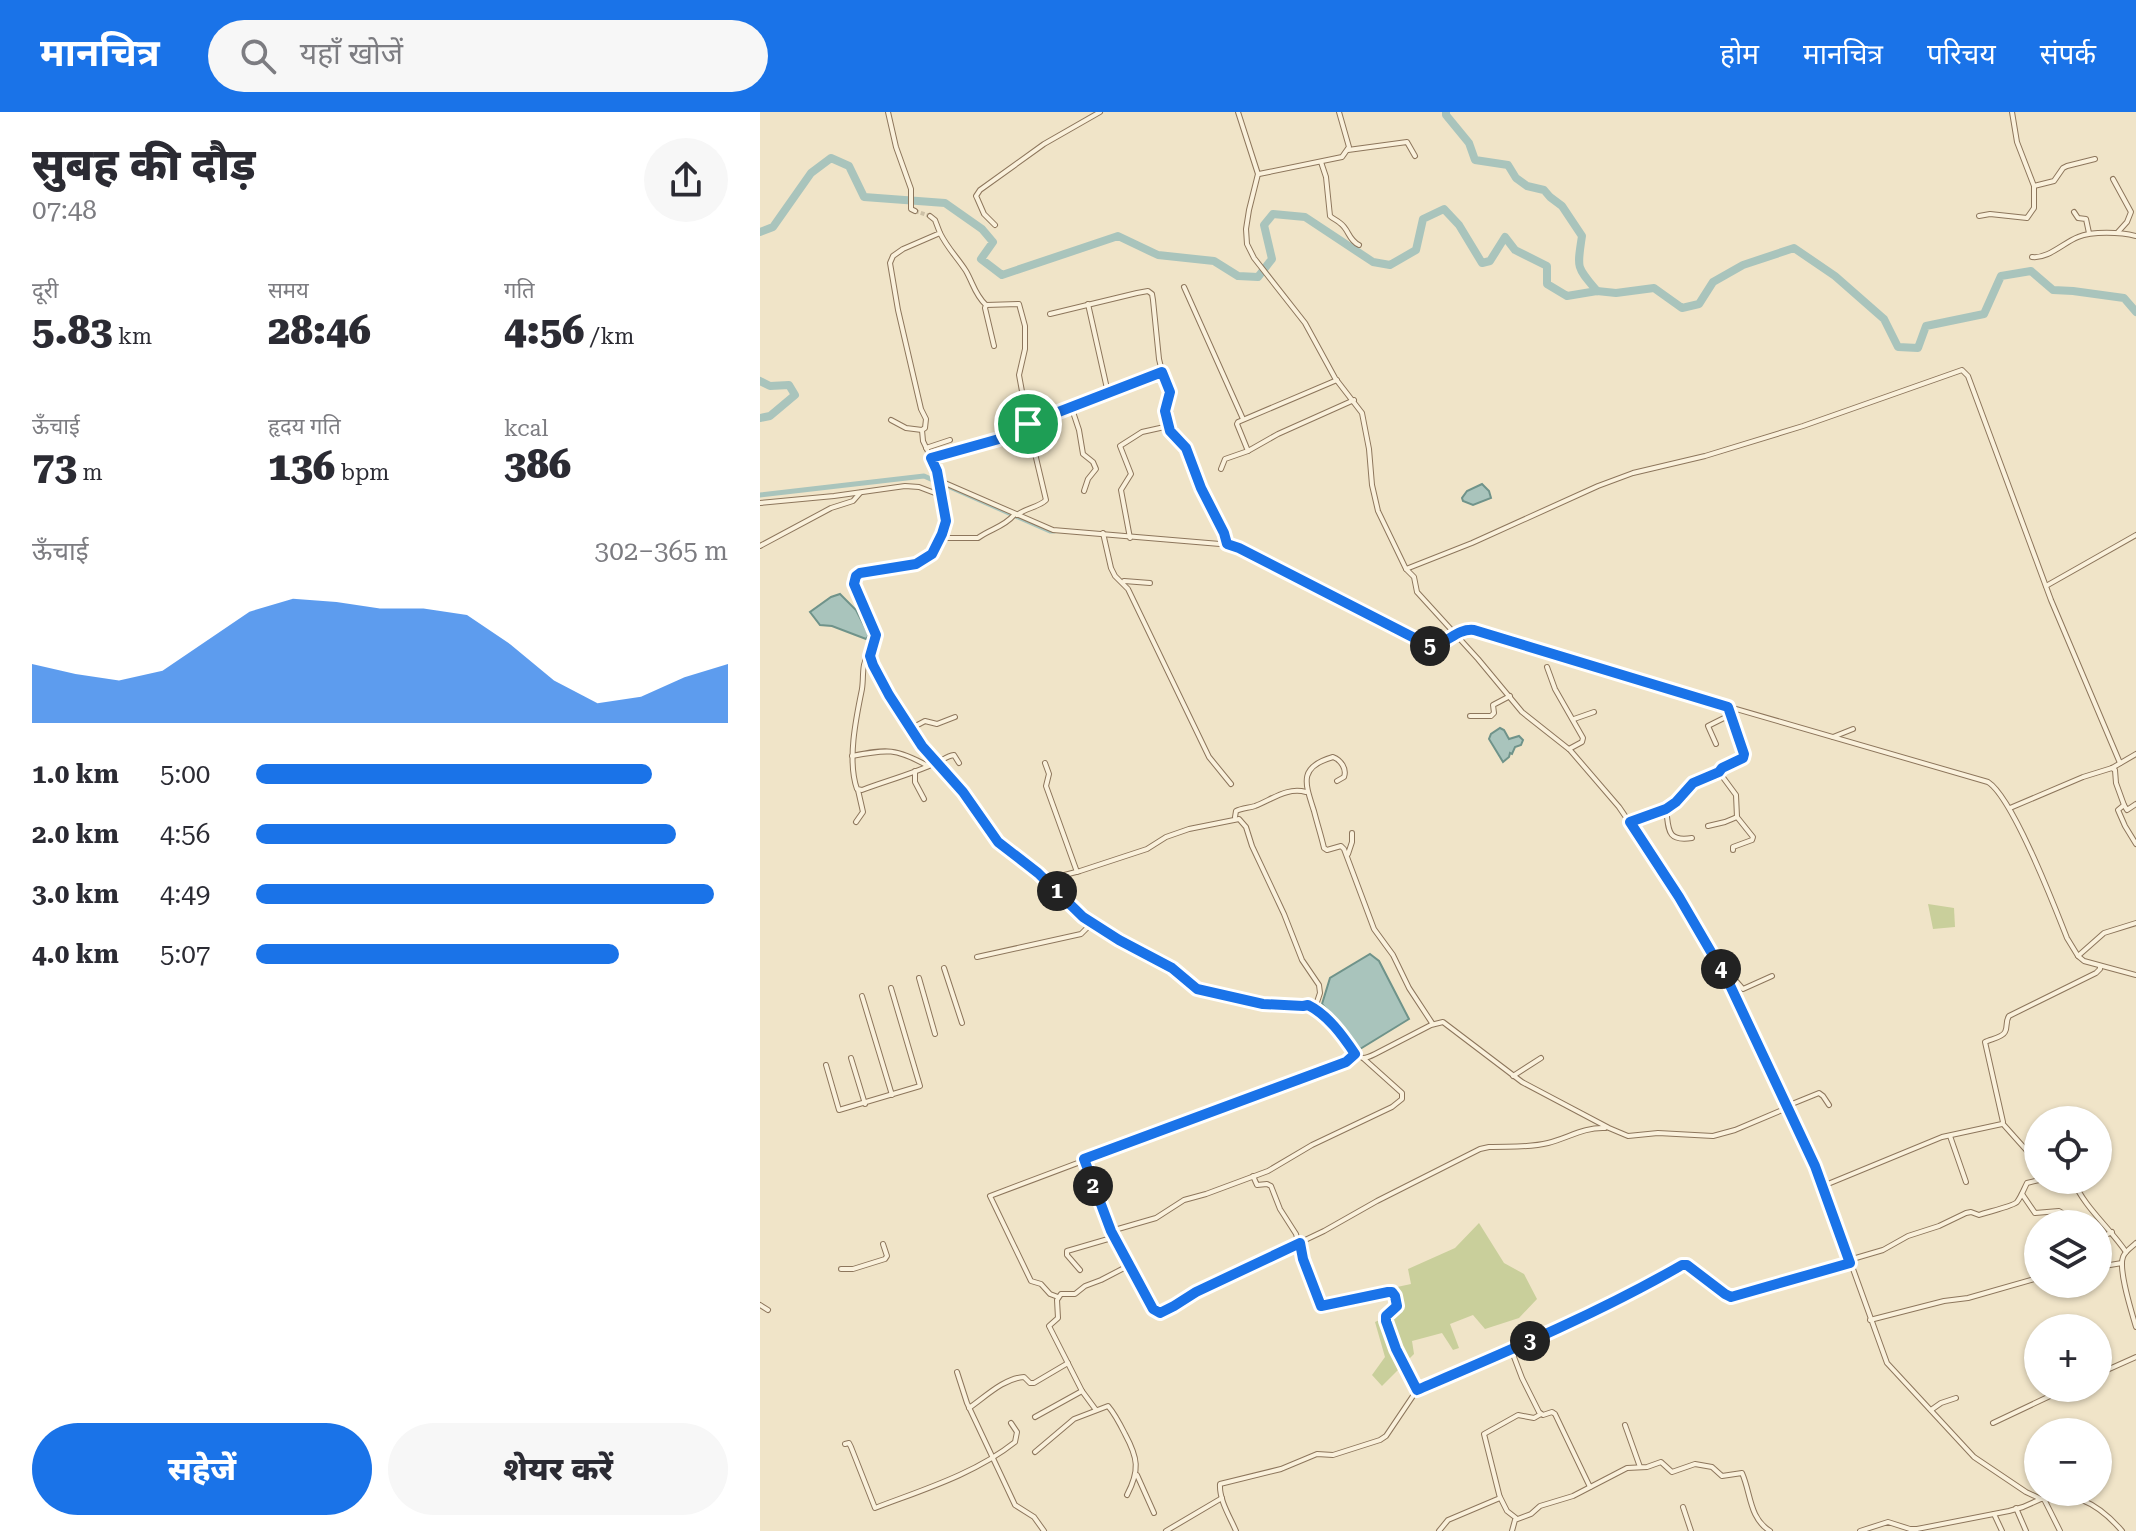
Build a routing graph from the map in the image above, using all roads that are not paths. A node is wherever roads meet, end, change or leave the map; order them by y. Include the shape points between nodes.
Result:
1 (888, 112) edge
2 (1100, 112) edge
3 (1238, 112) edge
4 (1339, 112) edge
5 (2012, 112) edge
6 (1348, 150) junction
7 (1415, 156) dead end
8 (2095, 159) dead end
9 (1321, 162) junction
10 (1258, 174) junction
11 (2113, 179) dead end
12 (2034, 186) junction
13 (913, 208) dead end
14 (2074, 212) dead end
15 (930, 216) tunnel mouth
16 (1979, 216) dead end
17 (995, 225) dead end
18 (940, 233) junction
19 (2117, 233) junction
20 (2095, 234) junction
21 (2136, 236) edge
22 (1359, 245) dead end
23 (2032, 257) dead end
24 (1184, 287) dead end
25 (1088, 304) junction
26 (986, 305) junction
27 (1050, 314) dead end
28 (994, 346) dead end
29 (1162, 372) junction
30 (1337, 380) junction
31 (1108, 393) junction
32 (1354, 400) junction
33 (1071, 406) junction
34 (1243, 419) junction
35 (891, 420) dead end
36 (1028, 424) junction
37 (1169, 426) junction
38 (922, 430) junction
39 (950, 440) dead end
40 (926, 448) junction
41 (1248, 451) junction
42 (931, 458) junction
43 (1221, 469) dead end
44 (938, 482) junction
45 (1084, 491) dead end
46 (860, 493) junction
47 (940, 494) junction
48 (760, 503) edge
49 (1013, 516) junction
50 (2136, 535) edge
51 (1103, 536) junction
52 (940, 538) junction
53 (1130, 538) junction
54 (1227, 544) junction
55 (760, 546) edge
56 (1406, 569) junction
57 (1121, 581) junction
58 (1150, 583) dead end
59 (2046, 586) junction
60 (1457, 635) junction
61 (871, 651) junction
62 (1547, 667) dead end
63 (1510, 696) junction
64 (1729, 711) junction
65 (1594, 712) dead end
66 (1470, 716) dead end
67 (955, 717) dead end
68 (1573, 720) junction
69 (910, 729) junction
70 (1853, 729) dead end
71 (1833, 737) junction
72 (1716, 744) dead end
73 (1569, 749) junction
74 (2136, 754) edge
75 (852, 756) junction
76 (959, 763) dead end
77 (1045, 763) dead end
78 (2120, 763) junction
79 (936, 764) junction
80 (928, 766) junction
81 (2112, 768) junction
82 (915, 771) junction
83 (1719, 772) junction
84 (1337, 781) dead end
85 (1231, 784) dead end
86 (858, 790) junction
87 (1306, 792) junction
88 (924, 799) dead end
89 (2136, 804) edge
90 (2124, 805) junction
91 (2009, 808) junction
92 (1666, 809) junction
93 (1737, 817) junction
94 (1235, 818) junction
95 (856, 822) dead end
96 (1630, 822) junction
97 (1708, 826) dead end
98 (2136, 829) edge
99 (1352, 833) dead end
100 (2130, 833) junction
101 (1692, 838) dead end
102 (2136, 844) edge
103 (1733, 850) dead end
104 (1348, 857) junction
105 (1077, 872) junction
106 (1047, 882) junction
107 (2136, 923) edge
108 (1091, 924) junction
109 (2078, 956) junction
110 (977, 957) dead end
111 (2100, 967) junction
112 (944, 968) dead end
113 (2136, 975) edge
114 (1772, 976) dead end
115 (919, 978) dead end
116 (1728, 981) junction
117 (891, 988) dead end
118 (862, 996) dead end
119 (1315, 1008) junction
120 (962, 1023) dead end
121 (1432, 1024) junction
122 (935, 1034) dead end
123 (1355, 1054) junction
124 (851, 1058) dead end
125 (1363, 1058) junction
126 (1541, 1058) dead end
127 (826, 1065) dead end
128 (1512, 1076) junction
129 (892, 1095) junction
130 (865, 1104) junction
131 (1829, 1105) dead end
132 (1787, 1107) junction
133 (2003, 1123) junction
134 (1609, 1128) junction
135 (1950, 1136) junction
136 (2024, 1147) edge
137 (1084, 1159) junction
138 (1253, 1176) junction
139 (1966, 1182) dead end
140 (1823, 1186) junction
141 (2024, 1190) edge
142 (2022, 1194) junction
143 (2080, 1194) edge
144 (2032, 1210) edge
145 (2093, 1210) edge
146 (1111, 1231) junction
147 (2112, 1232) edge
148 (1115, 1237) junction
149 (1300, 1243) junction
150 (2136, 1243) edge
151 (883, 1244) dead end
152 (2126, 1252) junction
153 (1849, 1261) junction
154 (2122, 1263) junction
155 (2112, 1265) edge
156 (1129, 1266) junction
157 (841, 1269) dead end
158 (1080, 1270) dead end
159 (2024, 1282) edge
160 (1058, 1297) junction
161 (760, 1305) edge
162 (768, 1310) dead end
163 (1870, 1320) junction
164 (2136, 1327) edge
165 (1511, 1349) junction
166 (2136, 1357) edge
167 (1068, 1363) junction
168 (2112, 1368) edge
169 (957, 1372) dead end
170 (1417, 1390) junction
171 (1082, 1391) junction
172 (1956, 1398) dead end
173 (2037, 1402) edge
174 (969, 1408) junction
175 (1096, 1410) junction
176 (1931, 1410) junction
177 (1541, 1414) junction
178 (1035, 1417) dead end
179 (1011, 1423) dead end
180 (1993, 1423) dead end
181 (1625, 1425) dead end
182 (845, 1444) dead end
183 (1035, 1452) dead end
184 (993, 1459) junction
185 (1640, 1467) junction
186 (1135, 1473) junction
187 (1590, 1487) junction
188 (2024, 1491) edge
189 (1127, 1495) dead end
190 (1500, 1497) junction
191 (1222, 1498) junction
192 (2026, 1506) edge
193 (2047, 1506) edge
194 (2094, 1506) edge
195 (1683, 1507) dead end
196 (2016, 1508) junction
197 (1154, 1513) dead end
198 (1994, 1514) junction
199 (1518, 1518) junction
200 (1938, 1524) junction
201 (1044, 1531) edge
202 (1166, 1531) edge
203 (1236, 1531) edge
204 (1439, 1531) edge
205 (1512, 1531) edge
206 (1691, 1531) edge
207 (1770, 1531) edge
208 (1860, 1531) edge
209 (1940, 1531) edge
210 (2002, 1531) edge
211 (2026, 1531) edge
212 (2060, 1531) edge
213 (2122, 1531) edge

1 - 13 street
2 - 17 street via 980,190 977,198
3 - 10 street
4 - 6 street
5 - 12 street
6 - 7 street via 1407,142
6 - 9 street
8 - 12 street via 2067,166 2054,181
9 - 10 street
9 - 22 street via 1331,218
10 - 30 street via 1247,244 1305,323
11 - 19 street via 2131,212
12 - 16 street via 2034,208 2027,218
14 - 20 street
15 - 18 street
18 - 26 street
18 - 38 street via 903,249 890,263 926,419
19 - 20 street
19 - 21 street
20 - 23 street
24 - 34 street
25 - 27 street
25 - 29 street via 1150,292
25 - 31 street
26 - 28 street
26 - 36 street via 1016,303 1021,308 1025,349 1019,375
29 - 31 street
29 - 37 street via 1170,392 1165,406
30 - 32 street
30 - 34 street
31 - 33 street
32 - 41 street
32 - 56 street via 1365,421 1378,511
33 - 36 street
33 - 45 street via 1083,454 1096,469
34 - 41 street via 1237,424
35 - 38 street
36 - 42 street via 993,441
36 - 49 street via 1046,500
37 - 53 street via 1142,432 1120,446 1131,474 1121,490
37 - 54 street via 1186,448
38 - 40 street
39 - 40 street
40 - 42 street
41 - 43 street via 1225,459
42 - 44 street
44 - 47 street
44 - 49 street
46 - 47 street via 912,486
46 - 48 street
46 - 55 street
47 - 52 street via 946,521
49 - 51 street via 1053,530
49 - 52 street via 978,538
50 - 59 street
51 - 53 street
51 - 57 street via 1111,568
52 - 61 street via 932,554 916,564 856,576 854,584 876,635
53 - 54 street
54 - 60 street via 1430,646
56 - 59 street via 1633,473 1803,426 1962,370
56 - 60 street via 1417,592
57 - 58 street
57 - 85 street via 1209,757
59 - 78 street
60 - 63 street
60 - 64 street via 1474,630
61 - 69 street via 873,665
61 - 75 street via 862,668
62 - 68 street
63 - 66 street via 1493,705 1491,716
63 - 73 street via 1529,719
64 - 71 street
64 - 72 street via 1708,726
64 - 83 street via 1744,757
65 - 68 street
67 - 69 street
68 - 73 street via 1583,740
69 - 79 street
70 - 71 street
71 - 91 street via 1988,782
73 - 96 street
74 - 78 street
75 - 80 street via 899,751
75 - 86 street
76 - 79 street via 952,755
77 - 105 street via 1050,778 1046,786
78 - 81 street
79 - 80 street
79 - 106 street via 998,842
80 - 82 street
81 - 90 street
81 - 91 street
82 - 86 street
82 - 88 street
83 - 92 street via 1693,783
83 - 93 street via 1736,795
84 - 87 street via 1345,776 1343,767 1336,757 1329,757 1307,773
86 - 95 street via 863,812
87 - 94 street via 1282,792 1236,811
87 - 104 street via 1324,848 1342,847
89 - 90 street via 2127,810
90 - 100 street via 2118,810
91 - 109 street
92 - 96 street
92 - 101 street via 1674,837
93 - 97 street
93 - 103 street via 1753,837
94 - 105 street via 1181,831 1147,849
94 - 119 street via 1246,827 1299,954 1319,985
96 - 116 street
98 - 100 street
99 - 104 street
100 - 102 street
104 - 121 street via 1374,929
105 - 106 street
106 - 108 street
107 - 109 street via 2104,933
108 - 110 street via 1081,934
108 - 119 street via 1172,968 1197,989 1263,1004
109 - 111 street
111 - 113 street
111 - 133 street via 2010,1015 2004,1034 1985,1042
112 - 120 street
114 - 116 street via 1745,989
115 - 122 street
116 - 132 street
117 - 129 street via 920,1086
118 - 129 street
119 - 123 street
121 - 125 street
121 - 128 street via 1449,1026
123 - 125 street
123 - 137 street via 1346,1062
124 - 130 street
125 - 138 street via 1402,1093 1402,1099
126 - 128 street
127 - 130 street via 839,1110
128 - 134 street
129 - 130 street
131 - 132 street via 1816,1093
132 - 134 street via 1713,1136 1632,1136
132 - 140 street
133 - 135 street
133 - 136 street
134 - 149 street via 1586,1129 1544,1144 1486,1148
135 - 139 street
135 - 140 street
137 - 146 street
137 - 160 street via 990,1196 1031,1281
138 - 146 street via 1184,1200 1156,1218
138 - 149 street via 1257,1185 1271,1186
140 - 153 street
141 - 142 street
142 - 144 street
142 - 153 street via 2012,1206 1966,1213
143 - 145 street
146 - 148 street
147 - 152 street
148 - 156 street
148 - 158 street via 1067,1251
149 - 156 street via 1160,1313
149 - 170 street via 1321,1306 1392,1292 1397,1306 1386,1321
150 - 152 street
151 - 157 street via 885,1259
152 - 154 street
153 - 163 street
153 - 165 street via 1731,1297 1682,1265
154 - 155 street
154 - 164 street
156 - 160 street via 1075,1294
159 - 163 street
160 - 167 street via 1058,1318 1049,1327
161 - 162 street
163 - 176 street via 1887,1363
165 - 170 street
165 - 177 street
166 - 168 street
167 - 171 street
167 - 174 street via 1034,1383 1017,1377
169 - 174 street
170 - 191 street via 1383,1438 1222,1484
171 - 175 street
171 - 178 street
172 - 176 street
173 - 180 street
174 - 184 street
175 - 183 street via 1074,1419
175 - 186 street via 1111,1410 1134,1452
176 - 188 street via 1974,1457
177 - 187 street via 1555,1414
177 - 190 street via 1518,1415 1484,1434
179 - 184 street via 1017,1432 1015,1442
181 - 185 street
182 - 184 street via 851,1447 875,1508
184 - 201 street via 1015,1505
185 - 187 street via 1622,1469
185 - 207 street via 1661,1462 1672,1472 1693,1464 1712,1467 1722,1476 1742,1473 1755,1514
186 - 189 street
186 - 197 street
187 - 199 street
190 - 199 street
190 - 204 street via 1448,1520
191 - 202 street
191 - 203 street
192 - 196 street
193 - 212 street
194 - 213 street
195 - 206 street
196 - 198 street
196 - 211 street
198 - 200 street
198 - 210 street
199 - 205 street
200 - 208 street via 1917,1529 1883,1523
200 - 209 street

